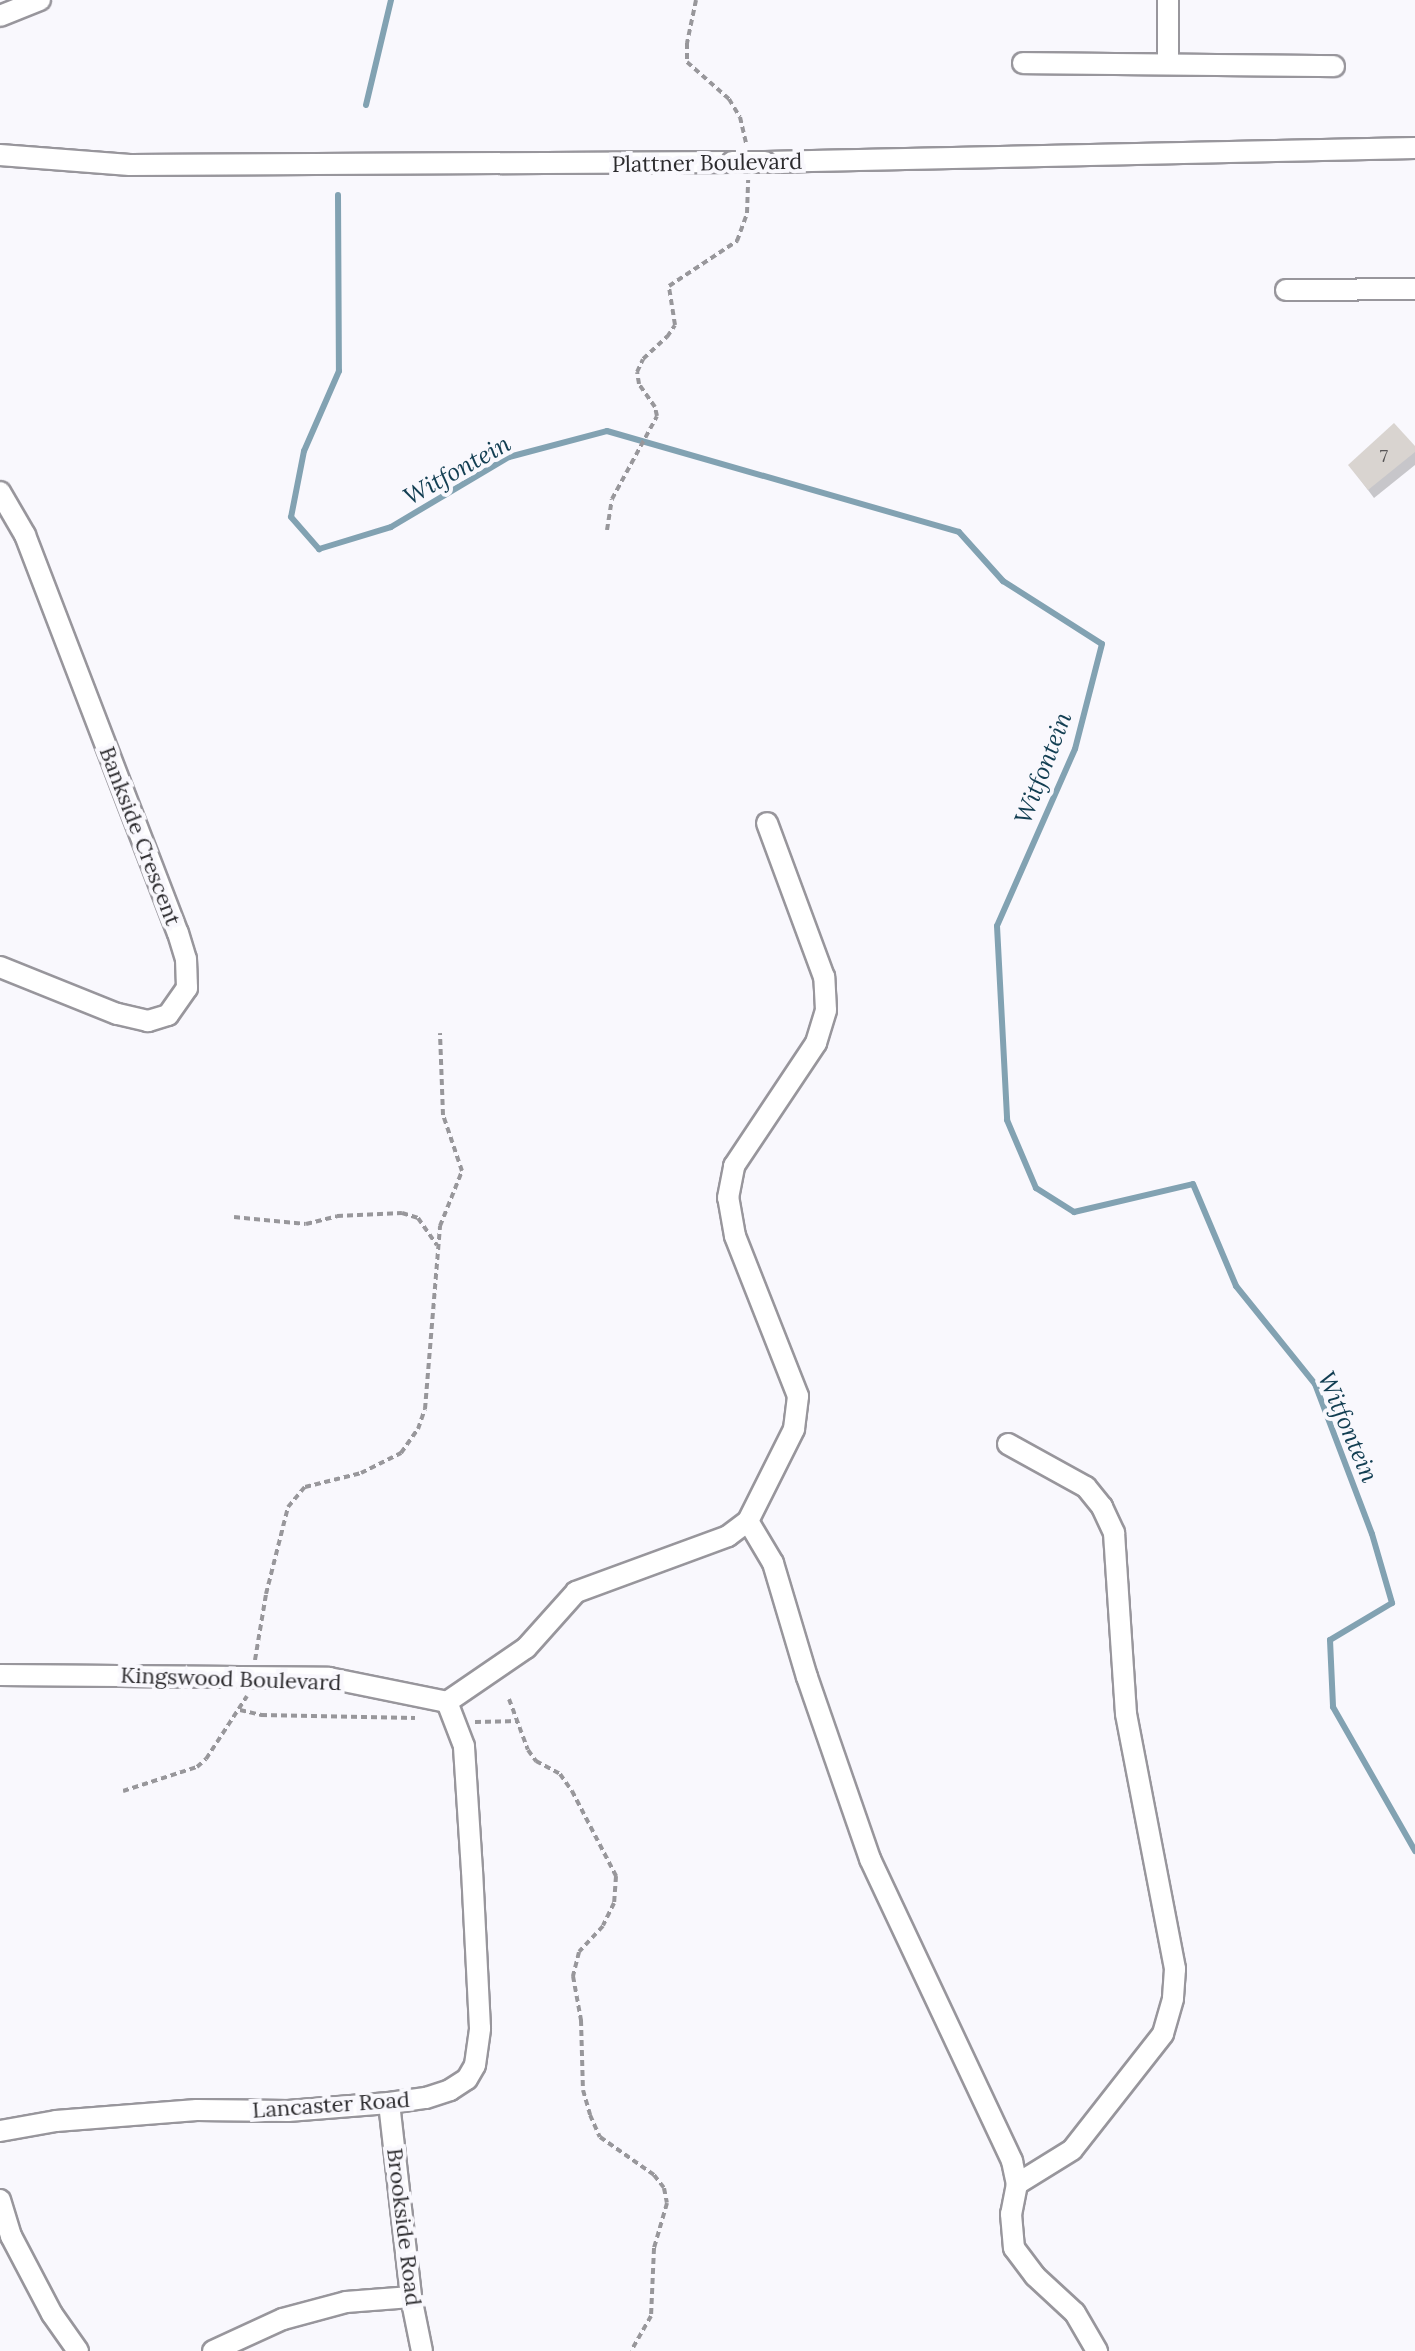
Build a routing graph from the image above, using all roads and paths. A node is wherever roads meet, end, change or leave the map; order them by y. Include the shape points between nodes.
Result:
1 (40, 0) edge
2 (696, 0) edge
3 (1168, 0) edge
4 (0, 16) edge
5 (1023, 63) dead end
6 (1168, 63) junction
7 (1334, 66) dead end
8 (1415, 148) edge
9 (0, 155) edge
10 (739, 157) junction
11 (747, 178) dead end
12 (1415, 289) edge
13 (1286, 290) dead end
14 (0, 492) edge
15 (607, 530) dead end
16 (767, 823) dead end
17 (0, 967) edge
18 (440, 1033) dead end
19 (234, 1217) dead end
20 (438, 1248) junction
21 (1008, 1444) dead end
22 (748, 1521) junction
23 (0, 1675) edge
24 (252, 1676) junction
25 (509, 1699) dead end
26 (240, 1710) junction
27 (451, 1712) junction
28 (417, 1718) dead end
29 (517, 1721) junction
30 (123, 1791) dead end
31 (389, 2103) junction
32 (0, 2131) edge
33 (1017, 2184) junction
34 (0, 2200) edge
35 (411, 2297) junction
36 (78, 2351) edge
37 (213, 2351) edge
38 (422, 2351) edge
39 (631, 2351) edge
40 (1097, 2351) edge

1 - 4 street
2 - 10 path via 687,62 729,99 740,117
3 - 6 street
5 - 6 street
6 - 7 street
8 - 10 street, Plattner Boulevard, bridge via 765,162
9 - 10 street, Plattner Boulevard via 130,165
11 - 15 path via 747,213 737,241 669,286 675,325 637,372 657,416 612,499
12 - 13 street
14 - 17 street, Bankside Crescent via 25,535 178,933 187,988 168,1015 148,1021 117,1014
16 - 22 street via 824,977 826,1010 816,1043 734,1166 728,1198 735,1236 798,1396 794,1429
18 - 20 path via 443,1115 462,1171 440,1226
19 - 20 path via 306,1224 337,1216 402,1213 418,1218
20 - 24 path via 427,1388 418,1429 401,1453 378,1467 305,1487 288,1507
21 - 33 street via 1086,1487 1114,1533 1126,1714 1175,1969 1163,2034 1072,2150
22 - 27 street via 728,1536 576,1592 526,1648
22 - 33 street via 773,1563 870,1859 1012,2161
23 - 24 street, Kingswood Boulevard
24 - 26 path
24 - 27 street, Kingswood Boulevard via 329,1678
25 - 29 path
26 - 28 path via 261,1715
26 - 30 path via 197,1767
27 - 29 path
27 - 31 street, Lancaster Road via 464,1746 479,2048 467,2079 450,2090
29 - 39 path via 536,1761 560,1774 572,1791 616,1876 614,1903 603,1926 579,1952 573,1976 590,2115 600,2137 654,2175 667,2203 654,2248 651,2316
31 - 32 street, Lancaster Road via 288,2111 197,2110 56,2121
31 - 35 street, Brookside Road
33 - 40 street via 1011,2214 1014,2248 1075,2313
34 - 36 street via 11,2236
35 - 37 street via 346,2302 283,2319
35 - 38 street, Brookside Road

